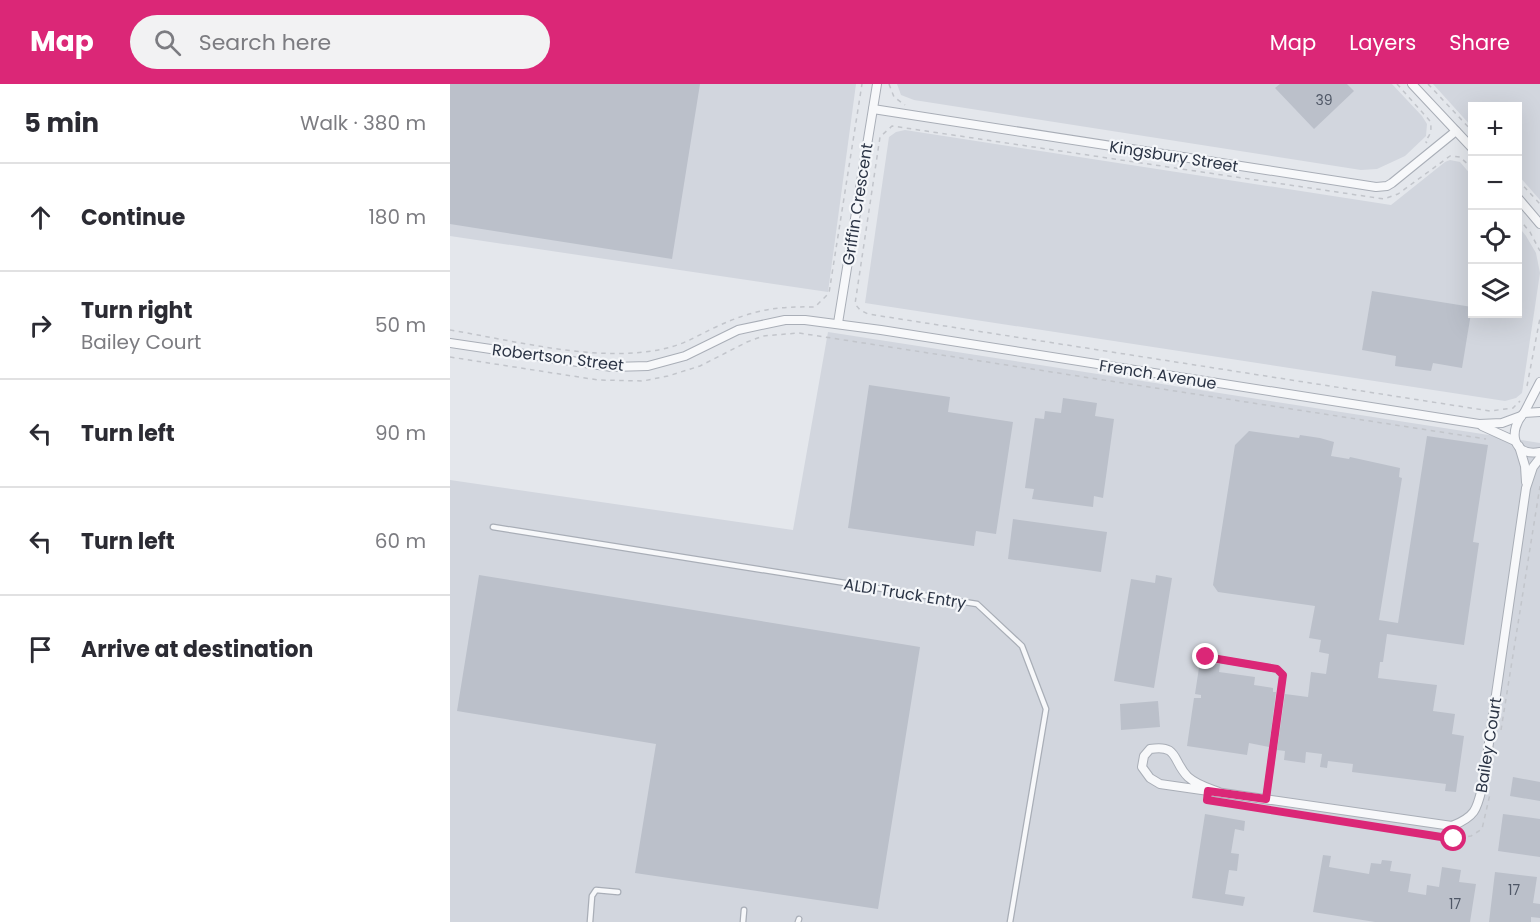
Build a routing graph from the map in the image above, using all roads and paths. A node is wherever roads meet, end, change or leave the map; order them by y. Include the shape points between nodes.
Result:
1 (862, 84) edge
2 (877, 84) edge
3 (889, 84) edge
4 (1396, 84) edge
5 (1412, 84) edge
6 (1428, 84) edge
7 (905, 105) dead end
8 (873, 110) junction
9 (903, 123) dead end
10 (902, 126) junction
11 (1468, 127) edge
12 (1456, 131) junction
13 (1428, 144) dead end
14 (1468, 144) edge
15 (1440, 156) dead end
16 (1443, 159) junction
17 (1468, 164) edge
18 (1522, 184) edge
19 (1522, 203) edge
20 (1540, 204) edge
21 (1522, 223) edge
22 (1540, 224) edge
23 (1540, 251) edge
24 (827, 297) junction
25 (830, 298) dead end
26 (1540, 318) edge
27 (838, 323) junction
28 (450, 330) edge
29 (822, 335) dead end
30 (450, 343) edge
31 (1540, 382) edge
32 (1526, 390) dead end
33 (1524, 396) dead end
34 (1540, 412) edge
35 (1523, 415) junction
36 (1479, 424) junction
37 (1486, 439) dead end
38 (1517, 443) junction
39 (1540, 452) edge
40 (1540, 458) edge
41 (1540, 486) edge
42 (1526, 488) junction
43 (493, 527) dead end
44 (1206, 657) dead end
45 (1500, 733) dead end
46 (1219, 792) junction
47 (1491, 792) dead end
48 (1266, 799) junction
49 (1219, 802) dead end
50 (618, 892) dead end
51 (744, 910) dead end
52 (590, 922) edge
53 (743, 922) edge
54 (1010, 922) edge

1 - 24 path
2 - 8 street, Griffin Crescent
3 - 7 path via 892,95
4 - 13 path via 1430,121 1432,129 1425,141
5 - 12 street
6 - 11 path
8 - 12 street, Kingsbury Street via 1376,187 1392,183
8 - 27 street, Griffin Crescent
9 - 10 path
10 - 16 path via 1384,199 1398,194
10 - 33 path via 892,126 880,137 853,302 868,314 1491,411 1513,408
12 - 14 street
15 - 16 path
16 - 17 path via 1460,157
18 - 20 path
19 - 22 street
21 - 23 path
24 - 25 path
24 - 28 path via 815,307 781,306 746,314 691,342 634,354 583,352
26 - 32 path
27 - 30 street, Robertson Street via 765,323 738,330 684,356 648,366 612,367
27 - 36 street, French Avenue
29 - 37 path
31 - 35 street
34 - 35 street, French Avenue
35 - 36 street, French Avenue via 1502,423
35 - 38 street via 1514,427
36 - 38 street, French Avenue
38 - 39 street, French Avenue via 1529,453
38 - 42 street, Bailey Court via 1525,466
40 - 42 street, Bailey Court
41 - 45 path
42 - 48 street, Bailey Court via 1483,784 1479,804 1469,819 1452,826
43 - 54 lane, ALDI Truck Entry via 977,604 1022,646 1046,709
44 - 48 lane via 1277,669 1283,675
46 - 46 street, Bailey Court via 1160,784 1143,767 1144,756 1150,749 1163,747 1172,752 1197,784
46 - 48 street, Bailey Court
47 - 49 path via 1482,829 1454,839
50 - 52 lane via 596,890
51 - 53 lane

